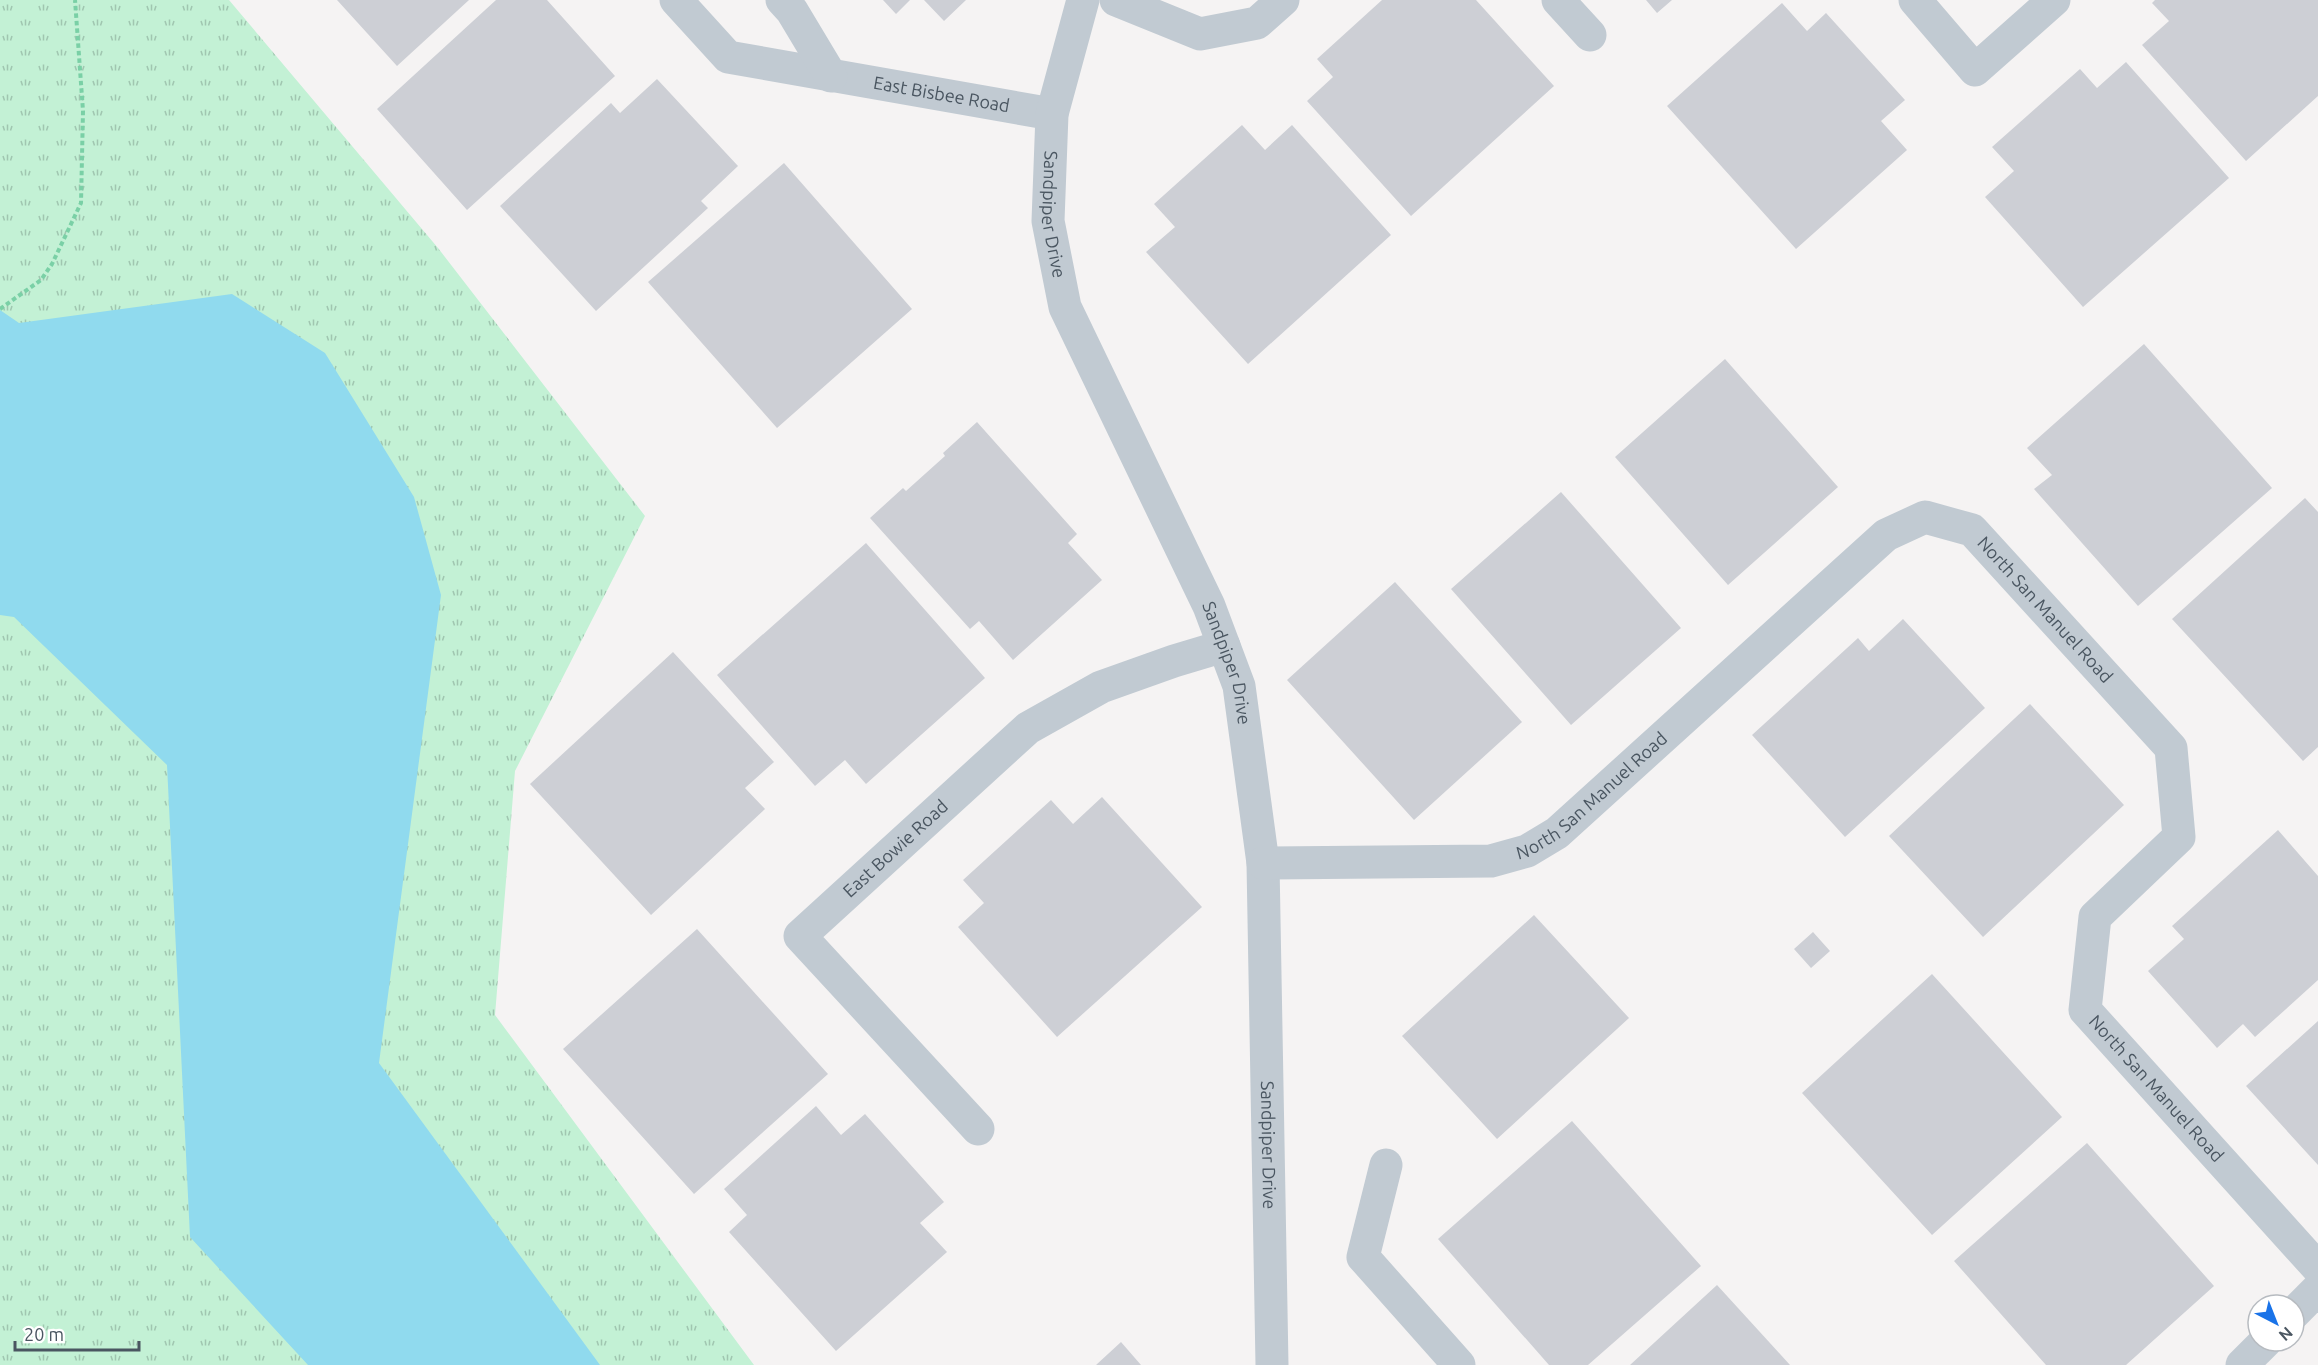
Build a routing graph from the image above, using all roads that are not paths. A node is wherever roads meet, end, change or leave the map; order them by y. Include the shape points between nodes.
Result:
1 (676, 0) edge
2 (782, 0) edge
3 (1083, 0) edge
4 (1116, 0) edge
5 (1283, 0) edge
6 (1558, 0) edge
7 (1915, 0) edge
8 (2045, 3) edge
9 (1590, 35) dead end
10 (831, 76) junction
11 (1052, 114) junction
12 (1224, 646) junction
13 (1263, 863) junction
14 (978, 1129) dead end
15 (1386, 1165) dead end
16 (2318, 1268) edge
17 (2318, 1289) edge
18 (2306, 1301) edge
19 (2254, 1353) edge
20 (1272, 1365) edge
21 (1459, 1365) edge
22 (2242, 1365) edge

1 - 10 street, East Bisbee Road via 728,57
2 - 10 street
3 - 11 street, Sandpiper Drive
4 - 5 street via 1200,34 1257,23
6 - 9 street
7 - 8 street via 1975,70
10 - 11 street, East Bisbee Road
11 - 12 street, Sandpiper Drive via 1048,221 1065,308 1209,606
12 - 13 street, Sandpiper Drive via 1239,686
12 - 14 street, East Bowie Road via 1101,687 1028,728 800,936
13 - 16 street, North San Manuel Road via 1491,861 1527,852 1557,834 1886,535 1925,517 1972,530 2171,748 2180,837 2095,917 2085,1010
13 - 20 street, Sandpiper Drive
15 - 21 street via 1363,1257
17 - 18 street
19 - 22 street

